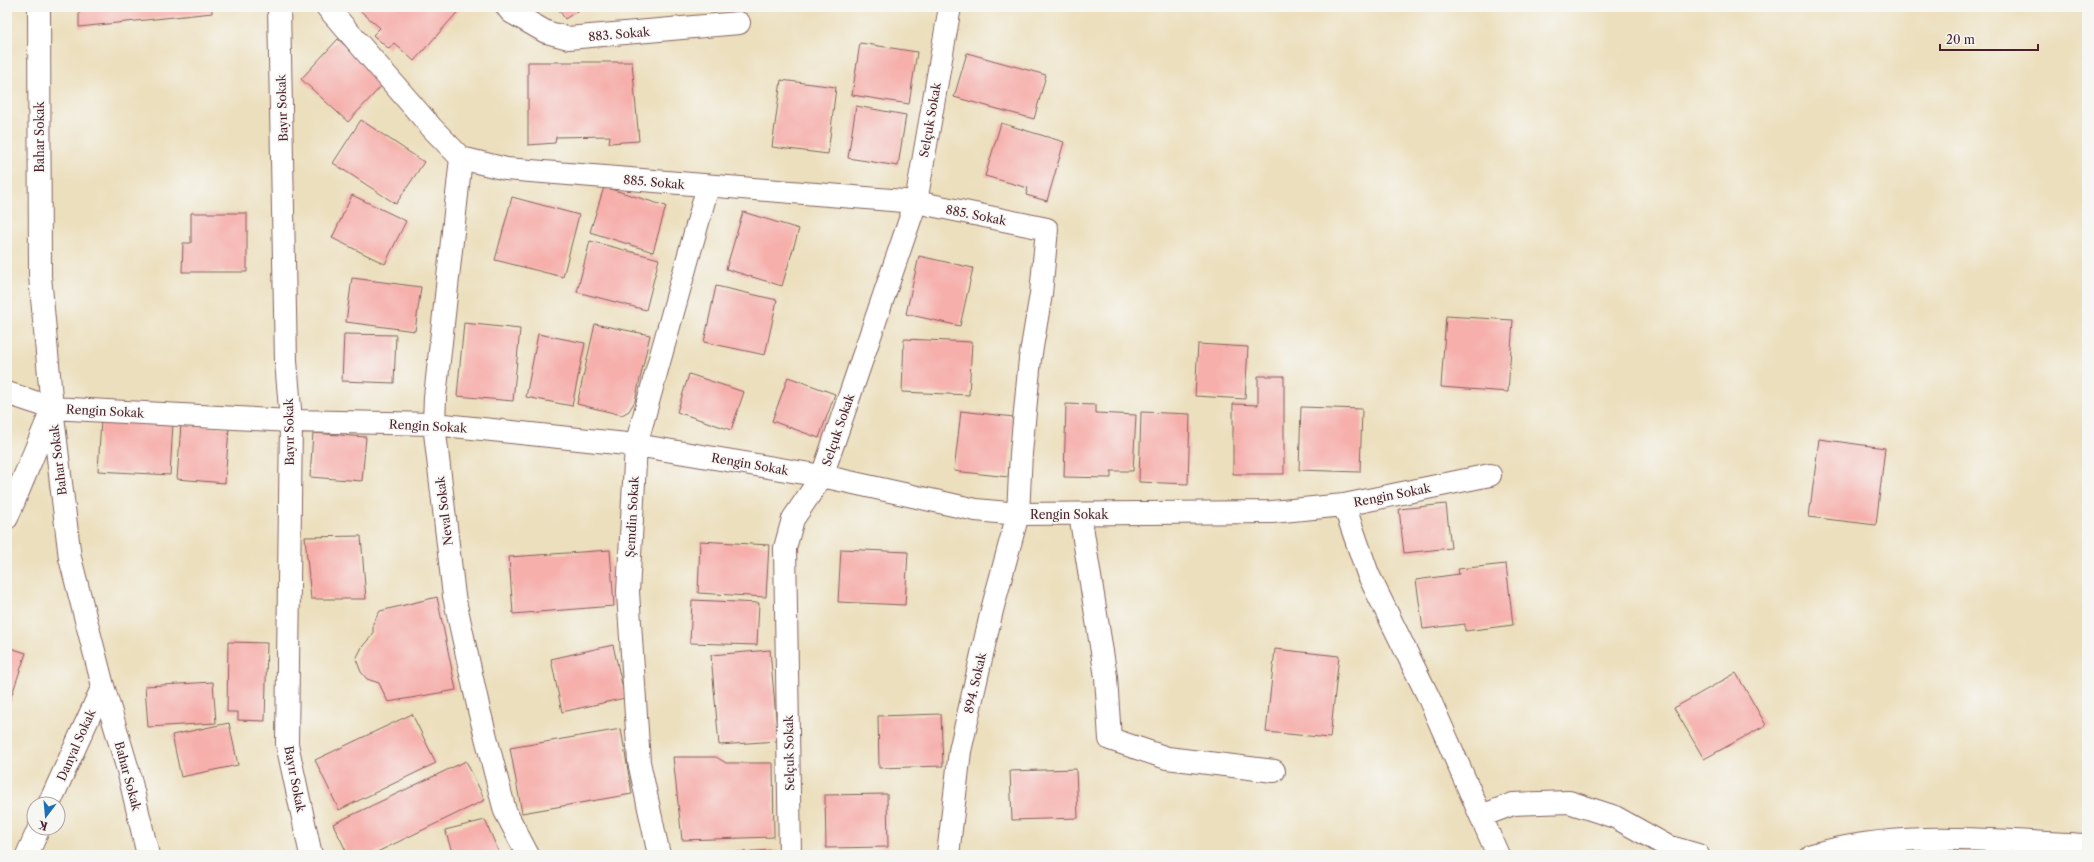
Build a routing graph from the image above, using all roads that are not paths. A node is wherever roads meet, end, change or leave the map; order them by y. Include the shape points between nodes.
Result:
1 (39, 7) edge
2 (279, 7) edge
3 (327, 7) edge
4 (508, 7) edge
5 (950, 7) edge
6 (739, 23) dead end
7 (461, 158) junction
8 (708, 186) junction
9 (916, 202) junction
10 (1048, 229) joint
11 (7, 393) edge
12 (52, 408) junction
13 (291, 421) junction
14 (434, 424) junction
15 (636, 445) junction
16 (1490, 475) dead end
17 (822, 476) junction
18 (1344, 505) junction
19 (1018, 514) junction
20 (1080, 514) junction
21 (7, 518) edge
22 (103, 686) junction
23 (1274, 771) dead end
24 (53, 796) edge
25 (1481, 816) junction
26 (35, 836) edge
27 (2087, 845) edge
28 (27, 855) edge
29 (148, 855) edge
30 (311, 855) edge
31 (528, 855) edge
32 (658, 855) edge
33 (790, 855) edge
34 (948, 855) edge
35 (1498, 855) edge
36 (1698, 855) edge
37 (1812, 855) edge

1 - 12 street, Bahar Sokak via 40,276
2 - 13 street, Bayır Sokak via 286,361
3 - 7 street
4 - 6 street, 883. Sokak via 546,32 568,38
5 - 9 street, Selçuk Sokak
7 - 8 street, 885. Sokak via 506,169
7 - 14 street, Neval Sokak
8 - 9 street, 885. Sokak
8 - 15 street, Şemdin Sokak
9 - 10 street, 885. Sokak
9 - 17 street, Selçuk Sokak
10 - 19 street, 894. Sokak via 1030,359
11 - 12 street, Rengin Sokak
12 - 13 street, Rengin Sokak
12 - 21 street
12 - 22 street, Bahar Sokak via 70,558
13 - 14 street, Rengin Sokak
13 - 30 street, Bayır Sokak via 287,744
14 - 15 street, Rengin Sokak
14 - 31 street, Neval Sokak via 454,596 477,703 505,811
15 - 17 street, Rengin Sokak
15 - 32 street, Şemdin Sokak via 628,592 639,762
16 - 18 street, Rengin Sokak
17 - 19 street, Rengin Sokak via 976,510
17 - 33 street, Selçuk Sokak via 793,519 785,548
18 - 20 street, Rengin Sokak via 1272,512
18 - 25 street via 1368,574 1428,696
19 - 20 street, Rengin Sokak
19 - 34 street, 894. Sokak via 992,610 960,752
20 - 23 street via 1106,677 1110,739 1167,758
22 - 24 street, Danyal Sokak
22 - 29 street, Bahar Sokak via 128,770
25 - 35 street
25 - 36 street via 1513,804 1569,802 1615,817 1667,846
26 - 28 street
27 - 37 street via 1951,839 1895,840 1841,846

